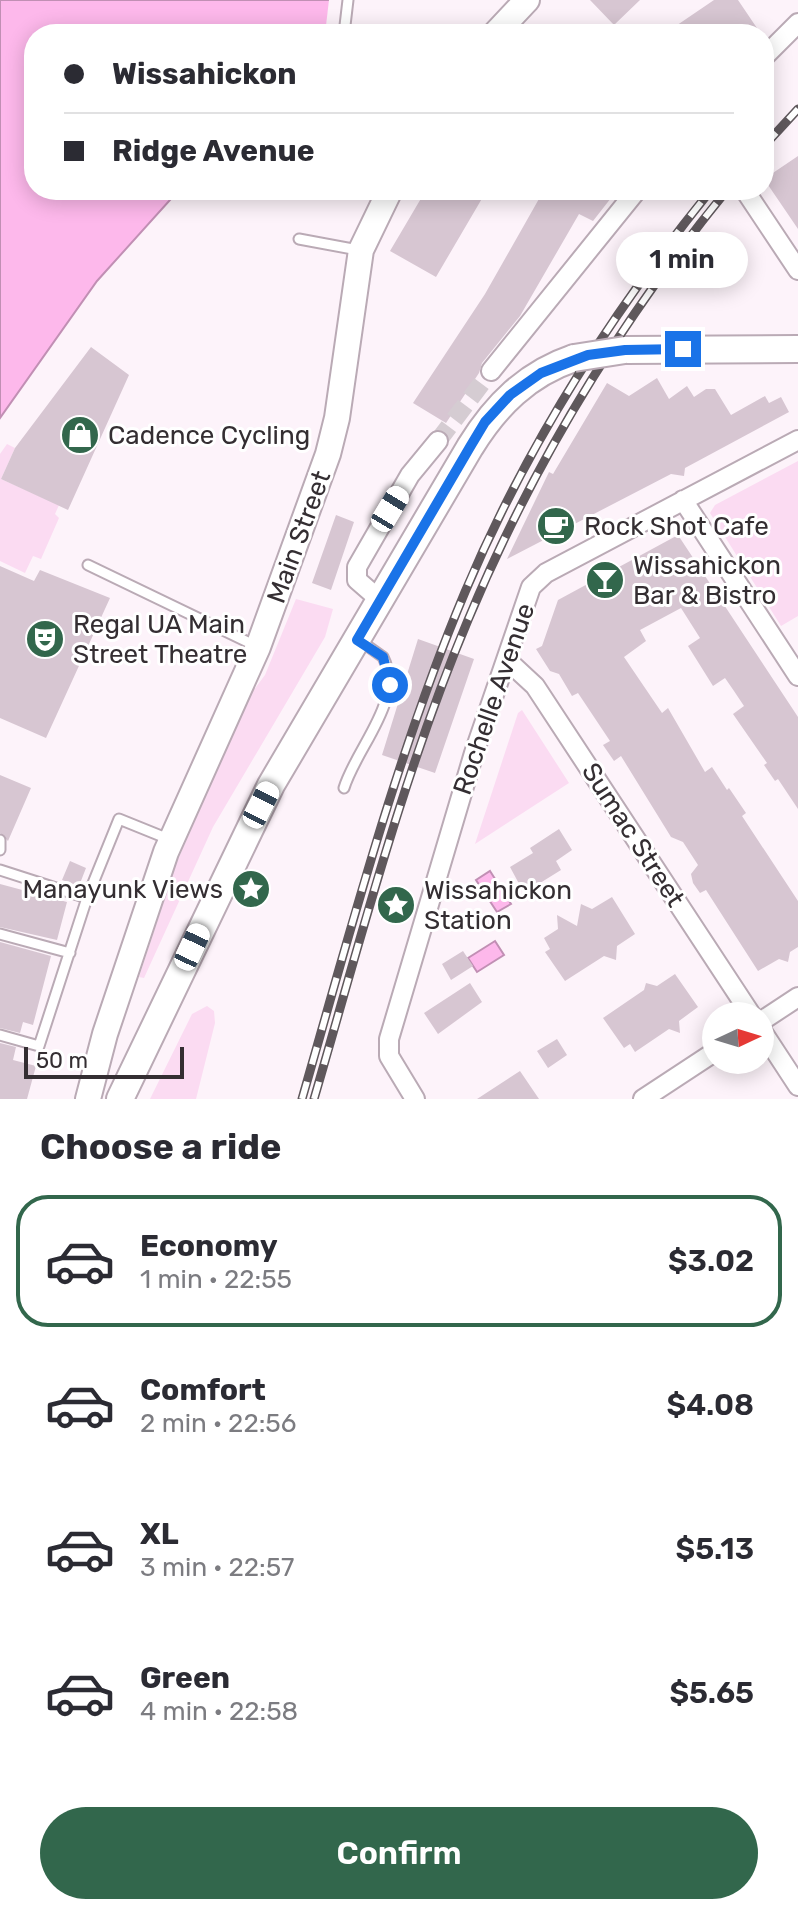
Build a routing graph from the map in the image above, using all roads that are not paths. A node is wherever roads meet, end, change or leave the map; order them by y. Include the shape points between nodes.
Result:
1 (348, 0) edge
2 (527, 0) edge
3 (798, 23) edge
4 (345, 24) edge
5 (504, 24) edge
6 (774, 47) edge
7 (385, 200) edge
8 (629, 200) edge
9 (751, 200) edge
10 (299, 239) dead end
11 (361, 250) junction
12 (798, 270) edge
13 (798, 349) edge
14 (491, 371) tunnel mouth
15 (798, 440) edge
16 (438, 441) tunnel mouth
17 (683, 500) junction
18 (88, 565) dead end
19 (380, 600) junction
20 (357, 640) junction
21 (258, 647) junction
22 (507, 660) junction
23 (798, 676) edge
24 (344, 788) dead end
25 (0, 840) edge
26 (171, 840) junction
27 (0, 850) edge
28 (0, 870) edge
29 (87, 898) junction
30 (0, 934) edge
31 (70, 953) junction
32 (798, 997) edge
33 (743, 1002) edge
34 (774, 1013) edge
35 (0, 1035) edge
36 (774, 1049) edge
37 (702, 1060) edge
38 (798, 1086) edge
39 (88, 1099) edge
40 (120, 1099) edge
41 (415, 1099) edge
42 (643, 1099) edge

1 - 4 lane
2 - 5 street
3 - 6 street
7 - 11 street, Main Street
8 - 14 street
9 - 12 street
10 - 11 lane
11 - 21 street, Main Street via 333,436
13 - 19 main road, bridge via 625,350 574,358 524,383 485,422
15 - 17 street, Rochelle Avenue
16 - 19 street via 410,475 357,567 357,580
17 - 22 street, Rochelle Avenue via 538,579
17 - 23 street
18 - 21 lane
19 - 20 main road
20 - 24 lane via 383,657 390,685
20 - 40 main road via 271,785
21 - 26 street, Main Street
22 - 33 street, Sumac Street via 535,686
22 - 41 street, Rochelle Avenue via 460,795 388,1046
25 - 27 lane
26 - 29 lane via 119,819
26 - 39 street, Main Street
28 - 29 lane
29 - 31 lane
30 - 31 lane
31 - 35 lane via 39,1046
32 - 34 street
36 - 38 street
37 - 42 street

